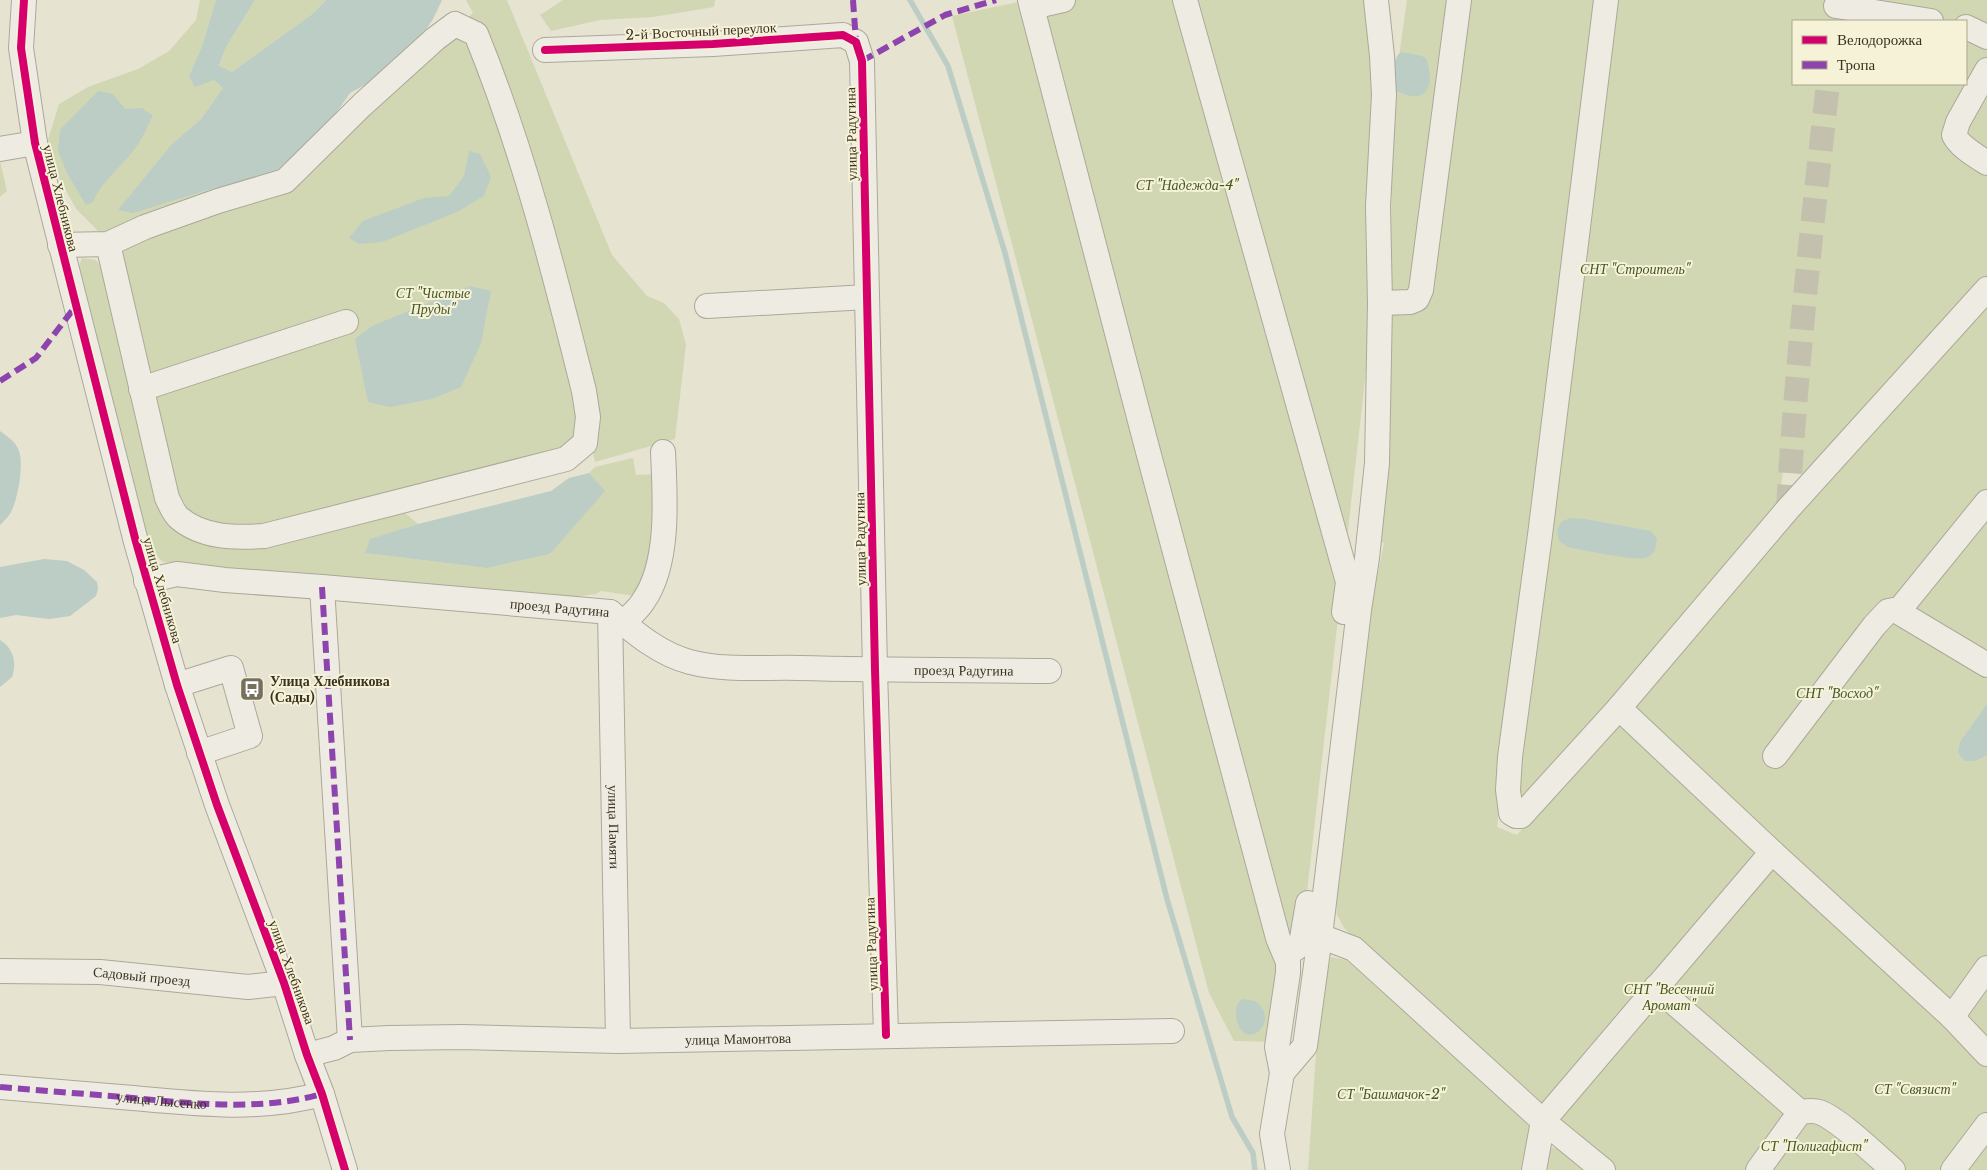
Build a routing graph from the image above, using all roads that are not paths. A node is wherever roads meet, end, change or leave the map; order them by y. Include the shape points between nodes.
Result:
1 (24, 0) edge
2 (1063, 0) edge
3 (1185, 0) edge
4 (1376, 0) edge
5 (1459, 0) edge
6 (1606, 0) edge
7 (1031, 3) edge
8 (1836, 6) dead end
9 (1925, 20) edge
10 (1967, 27) edge
11 (1987, 37) edge
12 (856, 42) joint
13 (544, 50) dead end
14 (1987, 70) edge
15 (35, 143) junction
16 (0, 149) edge
17 (1987, 162) edge
18 (108, 244) junction
19 (60, 245) junction
20 (1987, 289) edge
21 (867, 297) junction
22 (1380, 303) junction
23 (707, 306) dead end
24 (346, 322) dead end
25 (141, 389) junction
26 (663, 452) dead end
27 (1987, 502) edge
28 (146, 581) junction
29 (322, 587) junction
30 (1895, 610) junction
31 (617, 618) junction
32 (1987, 665) edge
33 (875, 670) junction
34 (1049, 670) dead end
35 (177, 685) junction
36 (1619, 708) junction
37 (199, 753) junction
38 (1776, 756) dead end
39 (1772, 852) junction
40 (1320, 936) junction
41 (1284, 948) junction
42 (1987, 968) edge
43 (0, 971) edge
44 (284, 983) junction
45 (1656, 987) junction
46 (1952, 1017) junction
47 (1172, 1031) dead end
48 (886, 1035) junction
49 (350, 1040) junction
50 (618, 1041) junction
51 (1987, 1054) edge
52 (307, 1055) junction
53 (1282, 1073) junction
54 (0, 1087) edge
55 (322, 1094) junction
56 (1800, 1112) junction
57 (1543, 1121) junction
58 (1987, 1124) edge
59 (345, 1170) edge
60 (1278, 1170) edge
61 (1534, 1170) edge
62 (1603, 1170) edge
63 (1758, 1170) edge
64 (1893, 1170) edge
65 (1953, 1170) edge

1 - 15 street, улица Хлебникова via 21,48
2 - 7 street
3 - 41 street via 1348,582 1304,931 1301,944 1295,949
4 - 22 street via 1384,95 1378,206
5 - 22 street via 1421,290 1417,299 1410,302
6 - 36 street via 1510,757 1508,790 1511,813 1521,816
7 - 41 street via 1278,938
8 - 9 street
10 - 11 street
12 - 13 street, 2-й Восточный переулок via 843,35
12 - 21 street, улица Радугина via 862,60
14 - 17 street via 1954,135 1963,146
15 - 16 street
15 - 19 street, улица Хлебникова
18 - 19 street
18 - 25 street
18 - 25 street via 218,200 285,181 376,92 455,24 476,34 493,75 526,178 584,391 588,418 585,443 566,459 264,536 237,538 215,535 178,517 167,498
19 - 28 street, улица Хлебникова
20 - 36 street via 1788,509
21 - 23 street
21 - 33 street, улица Радугина
22 - 40 street via 1377,463 1368,558
24 - 25 street
26 - 31 street via 665,513 662,547 653,582 644,601
27 - 30 street via 1910,598
28 - 29 street, проезд Радугина via 177,574
28 - 35 street, улица Хлебникова
29 - 31 street, проезд Радугина
29 - 49 street
30 - 32 street
30 - 38 street via 1888,611 1874,626
31 - 33 street, проезд Радугина via 668,655 690,662
31 - 50 street, улица Памяти
33 - 34 street, проезд Радугина
33 - 48 street, улица Радугина
35 - 37 street, улица Хлебникова
35 - 37 street via 231,668 250,736
36 - 39 street
37 - 44 street, улица Хлебникова
39 - 45 street
39 - 46 street
40 - 53 street via 1305,1046
40 - 57 street via 1354,949
41 - 53 street via 1288,972 1277,1047
42 - 46 street
43 - 44 street, Садовый проезд via 100,972 248,986
44 - 52 street, улица Хлебникова
45 - 56 street
45 - 57 street
46 - 51 street
47 - 48 street, улица Мамонтова
48 - 50 street, улица Мамонтова
49 - 50 street, улица Мамонтова via 462,1036
49 - 52 street, улица Мамонтова
52 - 55 street, улица Хлебникова
53 - 60 street via 1272,1134
54 - 55 street, улица Лысенко via 230,1105 274,1104
55 - 59 street, улица Хлебникова
56 - 63 street
56 - 64 street via 1812,1110 1834,1120
57 - 61 street
57 - 62 street
58 - 65 street

